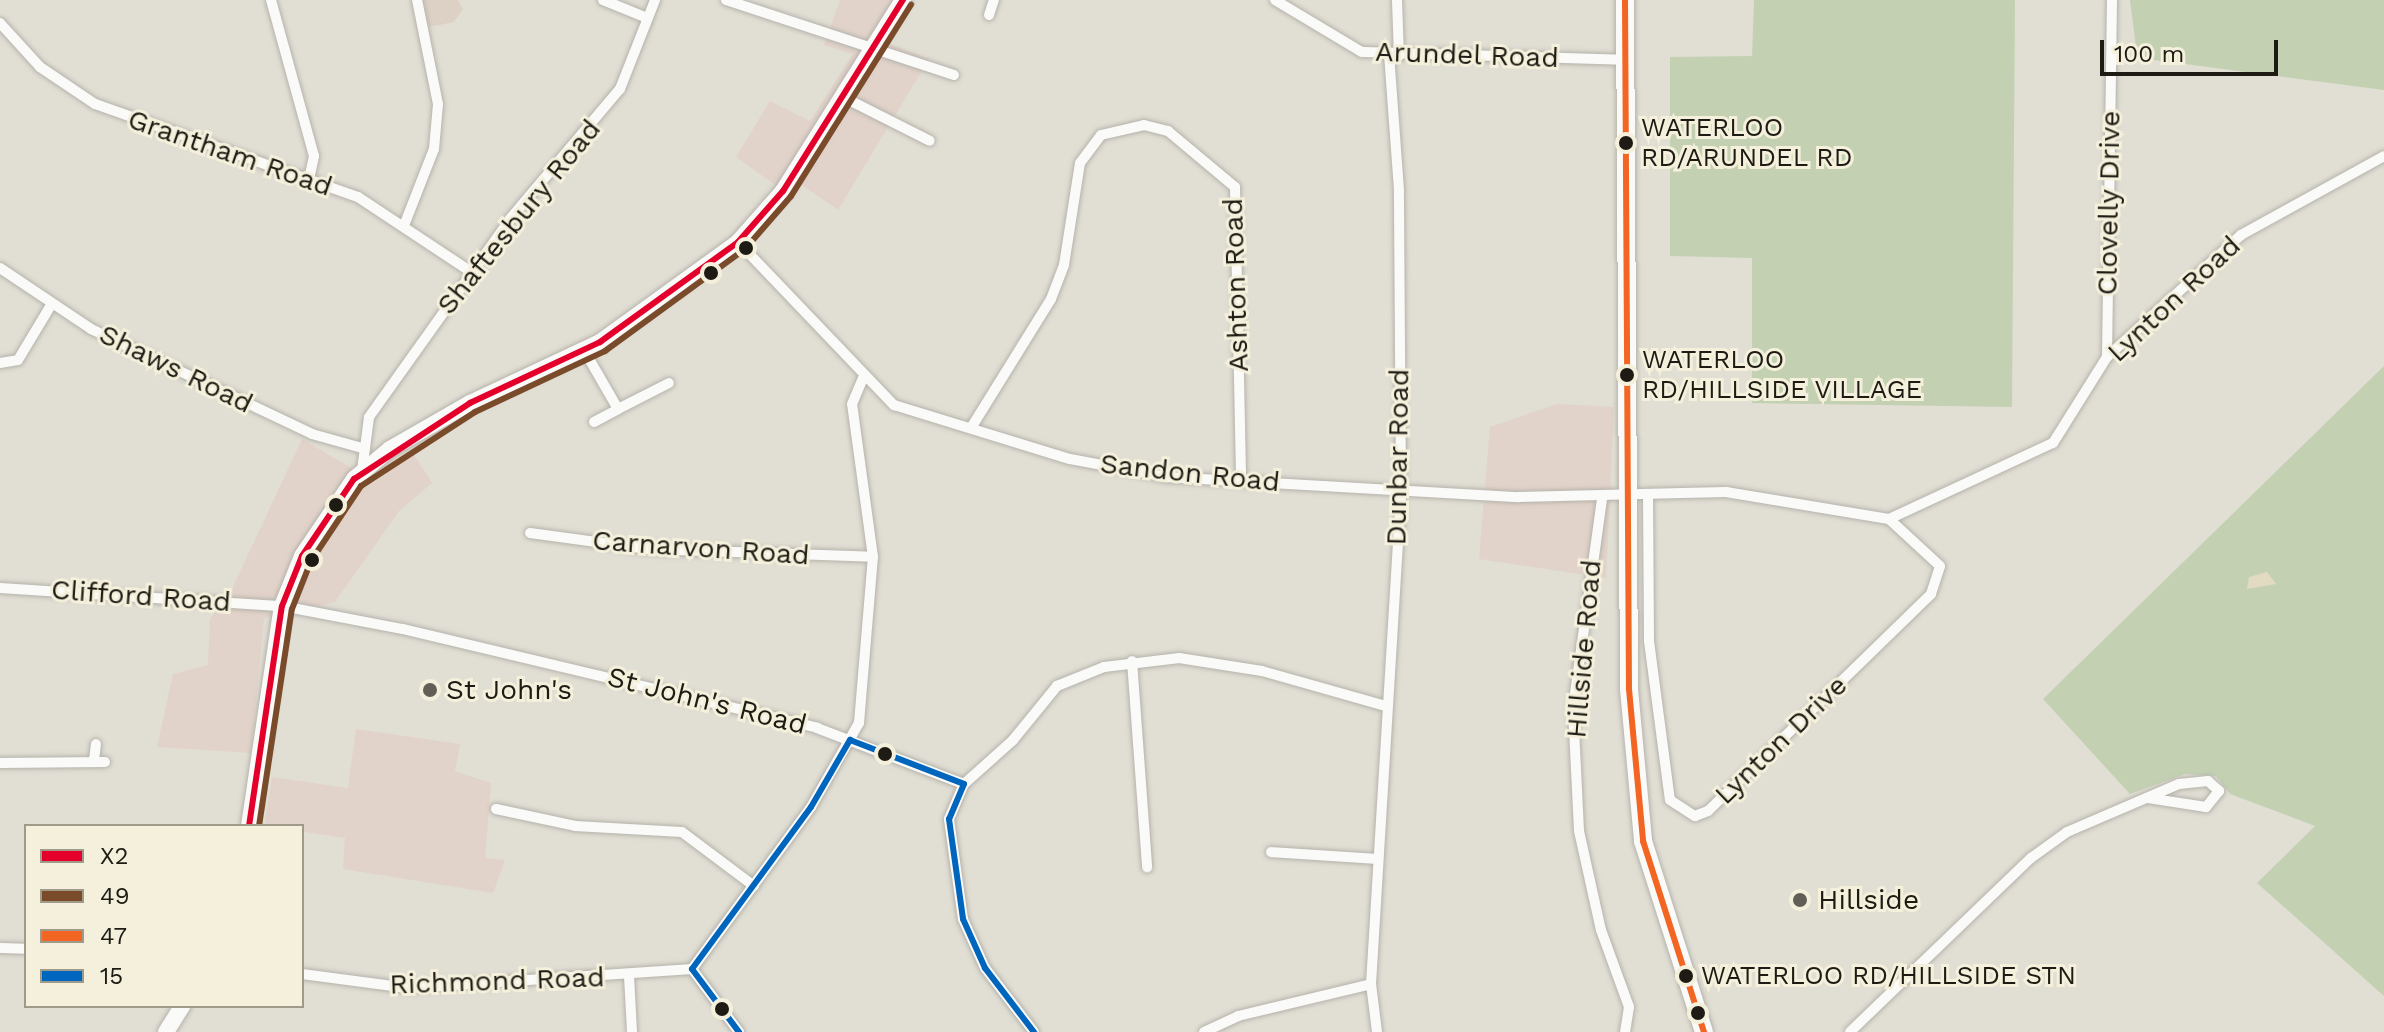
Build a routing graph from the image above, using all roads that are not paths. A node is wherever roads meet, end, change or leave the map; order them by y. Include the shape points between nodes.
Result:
1 (271, 0) edge
2 (417, 0) edge
3 (603, 0) edge
4 (655, 0) edge
5 (726, 0) edge
6 (903, 0) edge
7 (994, 0) edge
8 (1275, 0) edge
9 (1397, 0) edge
10 (1625, 0) edge
11 (2112, 0) edge
12 (989, 15) dead end
13 (647, 18) junction
14 (0, 23) edge
15 (874, 46) junction
16 (1394, 56) junction
17 (1626, 60) junction
18 (954, 75) dead end
19 (843, 97) junction
20 (930, 141) dead end
21 (2384, 156) edge
22 (309, 179) junction
23 (405, 223) junction
24 (738, 242) junction
25 (0, 268) edge
26 (470, 271) junction
27 (51, 305) junction
28 (584, 350) junction
29 (2107, 357) junction
30 (0, 363) edge
31 (863, 378) junction
32 (669, 383) dead end
33 (618, 409) junction
34 (594, 422) dead end
35 (971, 428) junction
36 (362, 448) junction
37 (362, 471) junction
38 (1241, 480) junction
39 (1401, 491) junction
40 (1648, 494) junction
41 (1602, 499) junction
42 (1623, 499) junction
43 (1889, 519) junction
44 (530, 533) dead end
45 (873, 557) junction
46 (0, 588) edge
47 (282, 606) junction
48 (1132, 661) junction
49 (1386, 706) junction
50 (850, 740) junction
51 (96, 744) dead end
52 (0, 763) edge
53 (964, 784) junction
54 (2147, 798) junction
55 (496, 809) dead end
56 (249, 824) edge
57 (1271, 852) dead end
58 (1377, 859) junction
59 (1147, 867) dead end
60 (754, 886) junction
61 (0, 948) edge
62 (24, 949) edge
63 (692, 969) junction
64 (304, 974) edge
65 (629, 976) junction
66 (1371, 984) junction
67 (181, 1008) edge
68 (1701, 1025) edge
69 (166, 1032) edge
70 (632, 1032) edge
71 (739, 1032) edge
72 (1034, 1032) edge
73 (1204, 1032) edge
74 (1377, 1032) edge
75 (1625, 1032) edge
76 (1850, 1032) edge

1 - 22 street via 314,156
2 - 23 street via 438,104 434,149
3 - 13 street
4 - 13 street, Shaftesbury Road
5 - 15 street
6 - 15 main road
7 - 12 street
8 - 16 street, Arundel Road via 1346,46
9 - 16 street, Dunbar Road
10 - 17 highway
11 - 29 street, Clovelly Drive
13 - 26 street, Shaftesbury Road via 620,89
14 - 22 street, Grantham Road via 40,67 95,104
15 - 18 street
15 - 19 main road
16 - 17 street, Arundel Road
16 - 39 street, Dunbar Road
17 - 42 highway
19 - 20 street
19 - 24 main road via 783,191
21 - 29 street, Lynton Road via 2241,235
22 - 23 street, Grantham Road
23 - 26 street, Grantham Road
24 - 28 main road
24 - 31 street, Sandon Road
25 - 27 street, Shaws Road
26 - 36 street, Shaftesbury Road via 369,417
27 - 30 street via 18,360
27 - 36 street, Shaws Road via 312,434
28 - 33 street
28 - 37 main road via 470,403
29 - 43 street, Lynton Road via 2053,443
31 - 35 street, Sandon Road via 894,405
31 - 45 street via 852,404
32 - 33 street
33 - 34 street
35 - 38 street, Sandon Road via 1070,459 1167,477
35 - 38 street, Ashton Road via 1051,299 1064,265 1080,163 1101,135 1144,125 1168,131 1235,187
36 - 37 street, Shaftesbury Road
37 - 47 main road via 302,556
38 - 39 street, Sandon Road
39 - 41 street, Sandon Road
39 - 49 street, Dunbar Road
40 - 42 street
40 - 43 street via 1726,492
40 - 43 street, Lynton Drive via 1649,641 1670,800 1695,816 1708,811 1931,594 1940,566
41 - 42 street, Sandon Road
41 - 75 street, Hillside Road via 1573,708 1579,831 1601,930 1629,1007
42 - 68 highway via 1643,841
44 - 45 street, Carnarvon Road via 648,549
45 - 50 street via 863,709
46 - 47 street, Clifford Road
47 - 50 street, St John's Road via 512,653
47 - 56 main road
48 - 49 street via 1224,663
48 - 53 street via 1057,686 1013,740
48 - 59 street
49 - 58 street, Dunbar Road
50 - 53 street, St John's Road
50 - 60 street
51 - 52 street via 99,761
53 - 72 street via 949,819 963,919 985,968
54 - 54 street via 2197,780 2219,791 2206,807
54 - 76 street via 2111,809 2031,858
55 - 60 street via 575,826 682,832
57 - 58 street
58 - 66 street, Dunbar Road
60 - 63 street
61 - 62 street
63 - 65 street, Richmond Road
63 - 71 street
64 - 65 street, Richmond Road via 408,988
65 - 70 street
66 - 73 street via 1238,1016
66 - 74 street, Dunbar Road
67 - 69 main road

